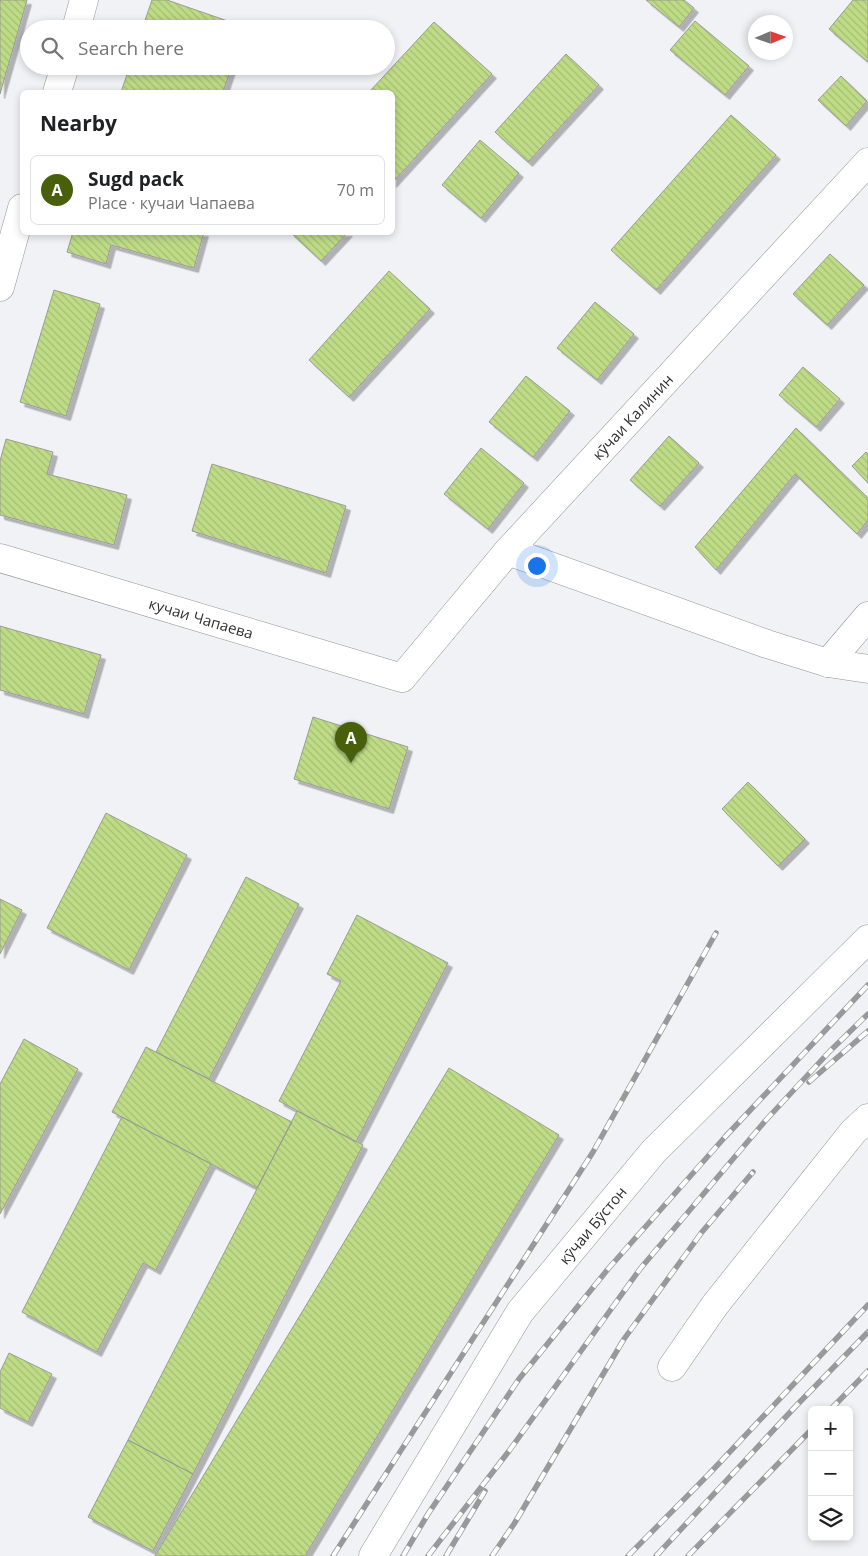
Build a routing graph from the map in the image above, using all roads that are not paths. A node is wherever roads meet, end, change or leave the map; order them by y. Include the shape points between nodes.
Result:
1 (84, 0) edge
2 (78, 20) edge
3 (62, 75) edge
4 (58, 90) edge
5 (868, 162) edge
6 (20, 212) edge
7 (6, 240) edge
8 (0, 287) edge
9 (508, 551) junction
10 (0, 558) edge
11 (868, 616) edge
12 (828, 663) junction
13 (868, 669) edge
14 (402, 678) joint
15 (868, 939) edge
16 (868, 1118) edge
17 (672, 1367) dead end
18 (373, 1556) edge

1 - 2 street
3 - 4 street
5 - 9 street, кӯчаи Калинин
6 - 7 street
7 - 8 street
9 - 12 street
9 - 14 street, кӯчаи Калинин
10 - 14 street, кучаи Чапаева
11 - 12 street
12 - 13 street
15 - 18 street, кӯчаи Бӯстон via 654,1151 520,1312
16 - 17 street via 853,1132 715,1305

